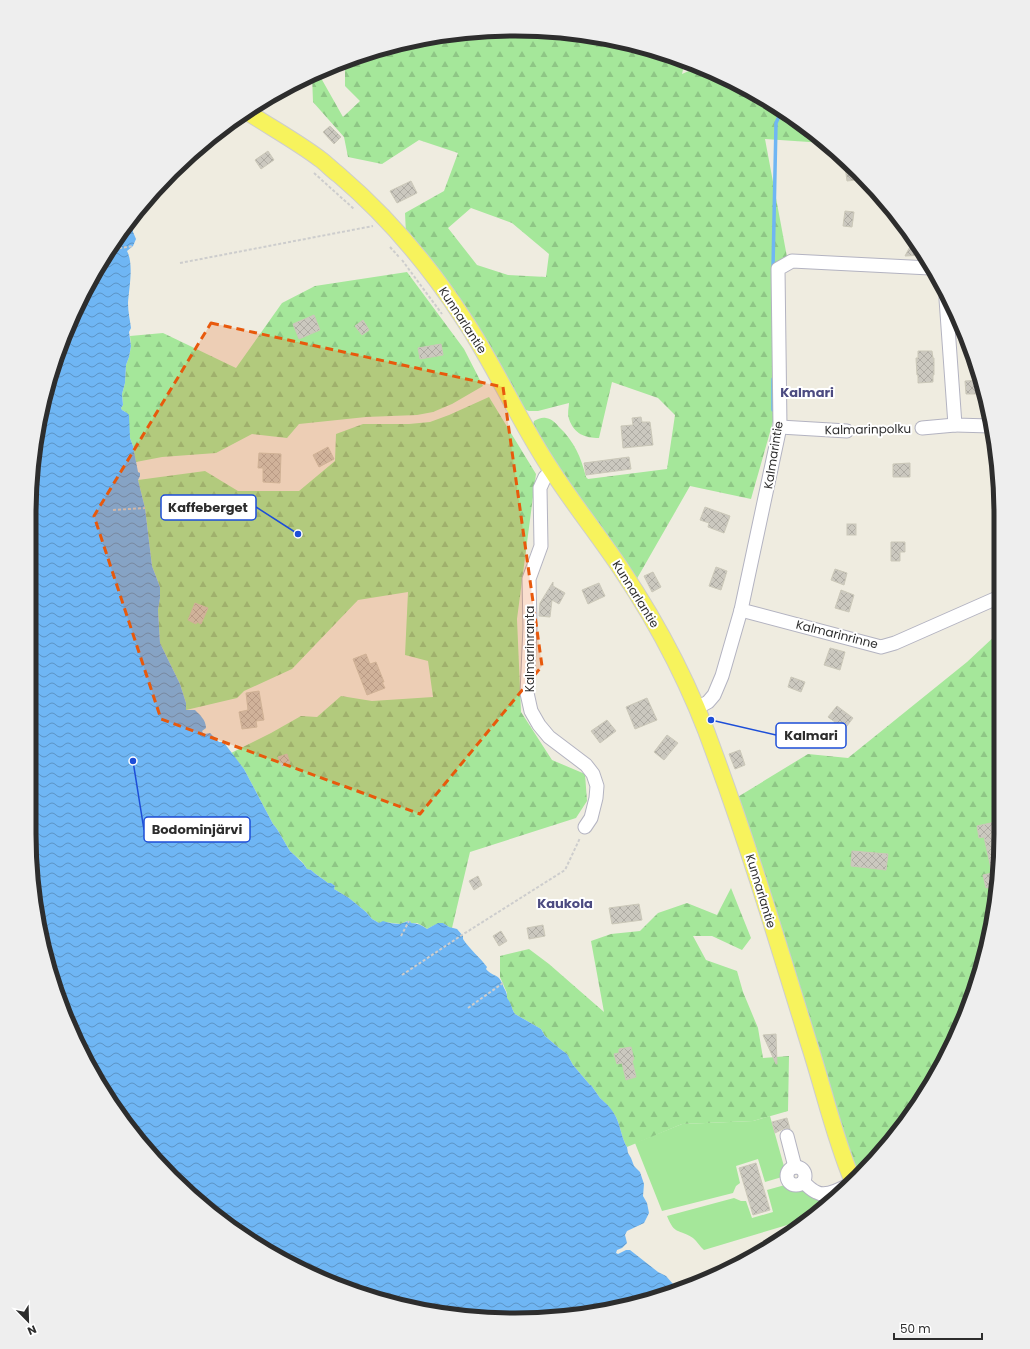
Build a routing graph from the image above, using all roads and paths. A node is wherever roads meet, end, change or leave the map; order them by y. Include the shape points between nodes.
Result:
1 (253, 115) edge
2 (311, 170) dead end
3 (358, 213) dead end
4 (368, 222) dead end
5 (387, 243) dead end
6 (133, 246) dead end
7 (117, 248) edge
8 (180, 263) dead end
9 (925, 268) edge
10 (947, 306) edge
11 (446, 319) dead end
12 (955, 425) junction
13 (986, 426) edge
14 (780, 427) junction
15 (922, 428) joint
16 (847, 431) joint
17 (551, 471) junction
18 (145, 508) dead end
19 (113, 510) dead end
20 (994, 599) edge
21 (741, 610) junction
22 (697, 708) junction
23 (585, 827) joint
24 (409, 921) dead end
25 (401, 936) dead end
26 (402, 975) dead end
27 (503, 983) dead end
28 (468, 1008) dead end
29 (787, 1136) dead end
30 (851, 1176) edge
31 (835, 1191) edge

1 - 17 main road, Kunnarlantie via 322,160 380,212 407,241 464,318
2 - 3 path
4 - 8 path via 373,226
5 - 11 path
6 - 7 path
9 - 14 street, Kalmarintie via 792,261 778,269
10 - 12 street
12 - 13 street, Kalmarinpolku
12 - 15 street, Kalmarinpolku
14 - 16 street, Kalmarinpolku
14 - 21 street, Kalmarintie
15 - 16 path, Kalmarinpolku
17 - 22 main road, Kunnarlantie via 610,553 649,614 671,652
17 - 23 street, Kalmarinranta via 540,488 541,546 529,579 528,693 531,711 539,725 593,774 597,786 596,798 591,818
18 - 19 path
20 - 21 street, Kalmarinrinne via 881,647
21 - 22 street, Kalmarintie via 714,695
22 - 30 main road, Kunnarlantie via 742,832
23 - 26 path via 565,870
24 - 25 path
27 - 28 path
29 - 31 street via 794,1167 800,1168 804,1173 803,1182 823,1194

